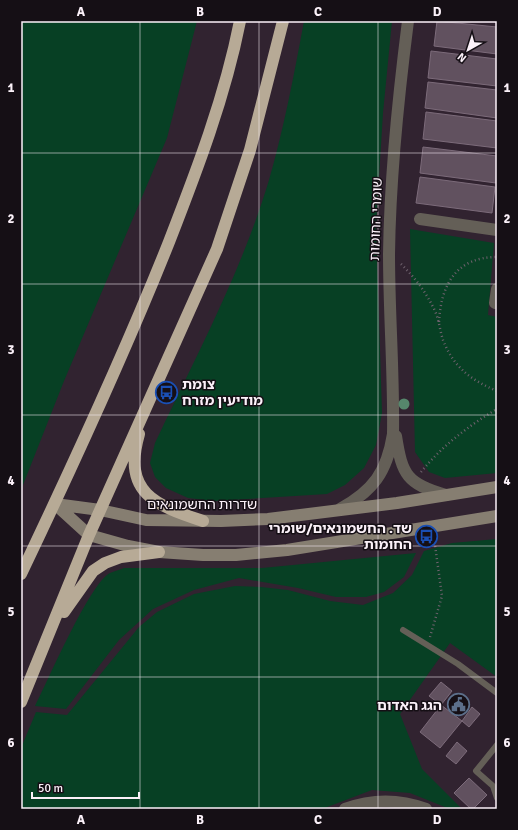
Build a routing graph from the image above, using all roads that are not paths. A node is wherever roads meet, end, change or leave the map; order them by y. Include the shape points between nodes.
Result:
1 (240, 21) edge
2 (283, 21) edge
3 (408, 21) edge
4 (420, 219) dead end
5 (497, 230) edge
6 (497, 289) edge
7 (495, 303) dead end
8 (150, 397) junction
9 (393, 419) junction
10 (497, 487) edge
11 (446, 495) junction
12 (55, 504) junction
13 (340, 509) junction
14 (100, 510) junction
15 (497, 516) edge
16 (203, 521) junction
17 (89, 535) junction
18 (159, 552) junction
19 (21, 574) edge
20 (403, 630) dead end
21 (38, 661) junction
22 (497, 693) edge
23 (21, 702) edge
24 (497, 744) edge
25 (497, 798) edge
26 (345, 809) edge
27 (426, 809) edge

1 - 12 highway via 231,64 188,193 146,300
2 - 8 highway via 250,150 217,249
3 - 9 street, שומרי החומות via 392,160 389,252
4 - 5 street
6 - 7 street
8 - 14 highway
8 - 16 highway via 136,446 134,469 137,478 143,490 167,509
9 - 11 street, שומרי החומות via 405,472 413,482
9 - 13 street, שומרי החומות via 390,449 378,478 356,500
10 - 11 main road, שדרות החשמונאים
11 - 13 main road, שדרות החשמונאים
12 - 14 main road, שדרות החשמונאים
12 - 17 main road
12 - 19 highway
13 - 16 main road, שדרות החשמונאים via 268,519
14 - 16 main road, שדרות החשמונאים via 146,520
14 - 17 highway
15 - 18 main road via 349,541 236,555
17 - 18 main road
17 - 21 highway
18 - 21 highway via 121,557 93,571 67,605
20 - 22 lane via 458,664
21 - 23 highway
24 - 25 lane via 476,771 493,786
26 - 27 street via 390,800

